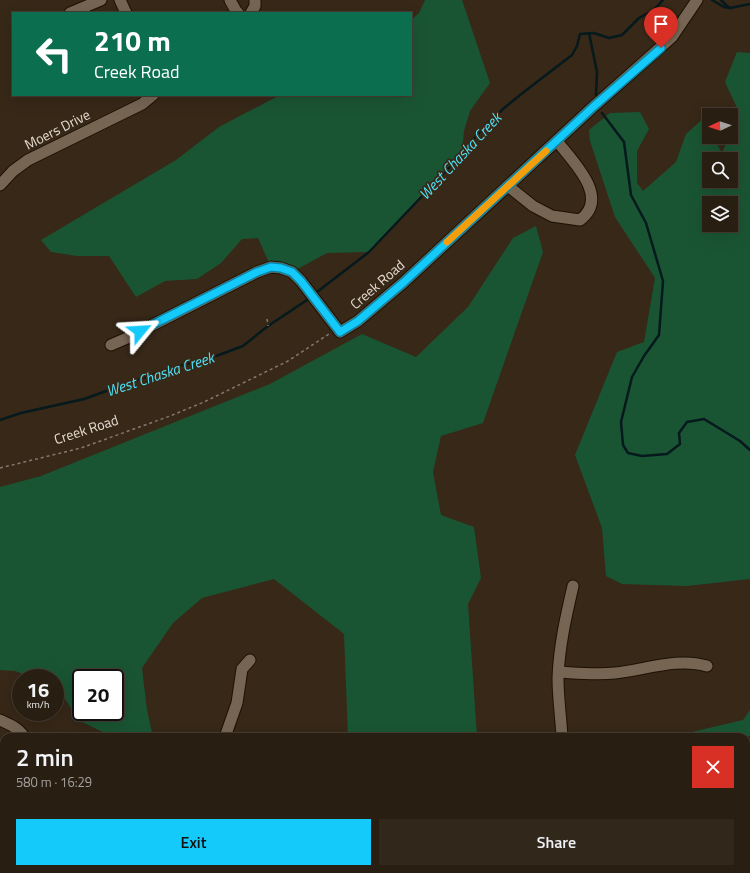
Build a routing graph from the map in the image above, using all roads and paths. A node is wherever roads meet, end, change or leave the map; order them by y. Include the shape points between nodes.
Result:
1 (101, 0) edge
2 (120, 0) edge
3 (230, 0) edge
4 (255, 0) edge
5 (697, 0) edge
6 (72, 12) edge
7 (126, 12) edge
8 (237, 12) edge
9 (252, 12) edge
10 (152, 96) edge
11 (557, 141) junction
12 (0, 185) edge
13 (508, 186) junction
14 (267, 319) dead end
15 (268, 326) dead end
16 (340, 332) junction
17 (111, 345) dead end
18 (0, 468) edge
19 (573, 586) dead end
20 (250, 660) dead end
21 (707, 666) dead end
22 (559, 672) junction
23 (0, 720) edge
24 (22, 733) edge
25 (226, 733) edge
26 (562, 733) edge

1 - 6 street
2 - 7 street
3 - 8 street
4 - 9 street
5 - 11 street, Creek Road via 672,37
10 - 12 street, Moers Drive via 142,104 28,160
11 - 13 street, Creek Road
11 - 13 street via 585,178 591,191 592,204 587,215 580,220 552,216 533,206
13 - 16 street, Creek Road via 404,282 358,321
14 - 15 path
16 - 17 street via 292,272 271,267
16 - 18 path, Creek Road via 335,330 288,361 170,416 81,448
19 - 22 street via 561,646
20 - 25 street via 242,669 237,703
21 - 22 street via 674,663 597,675
22 - 26 street
23 - 24 street

